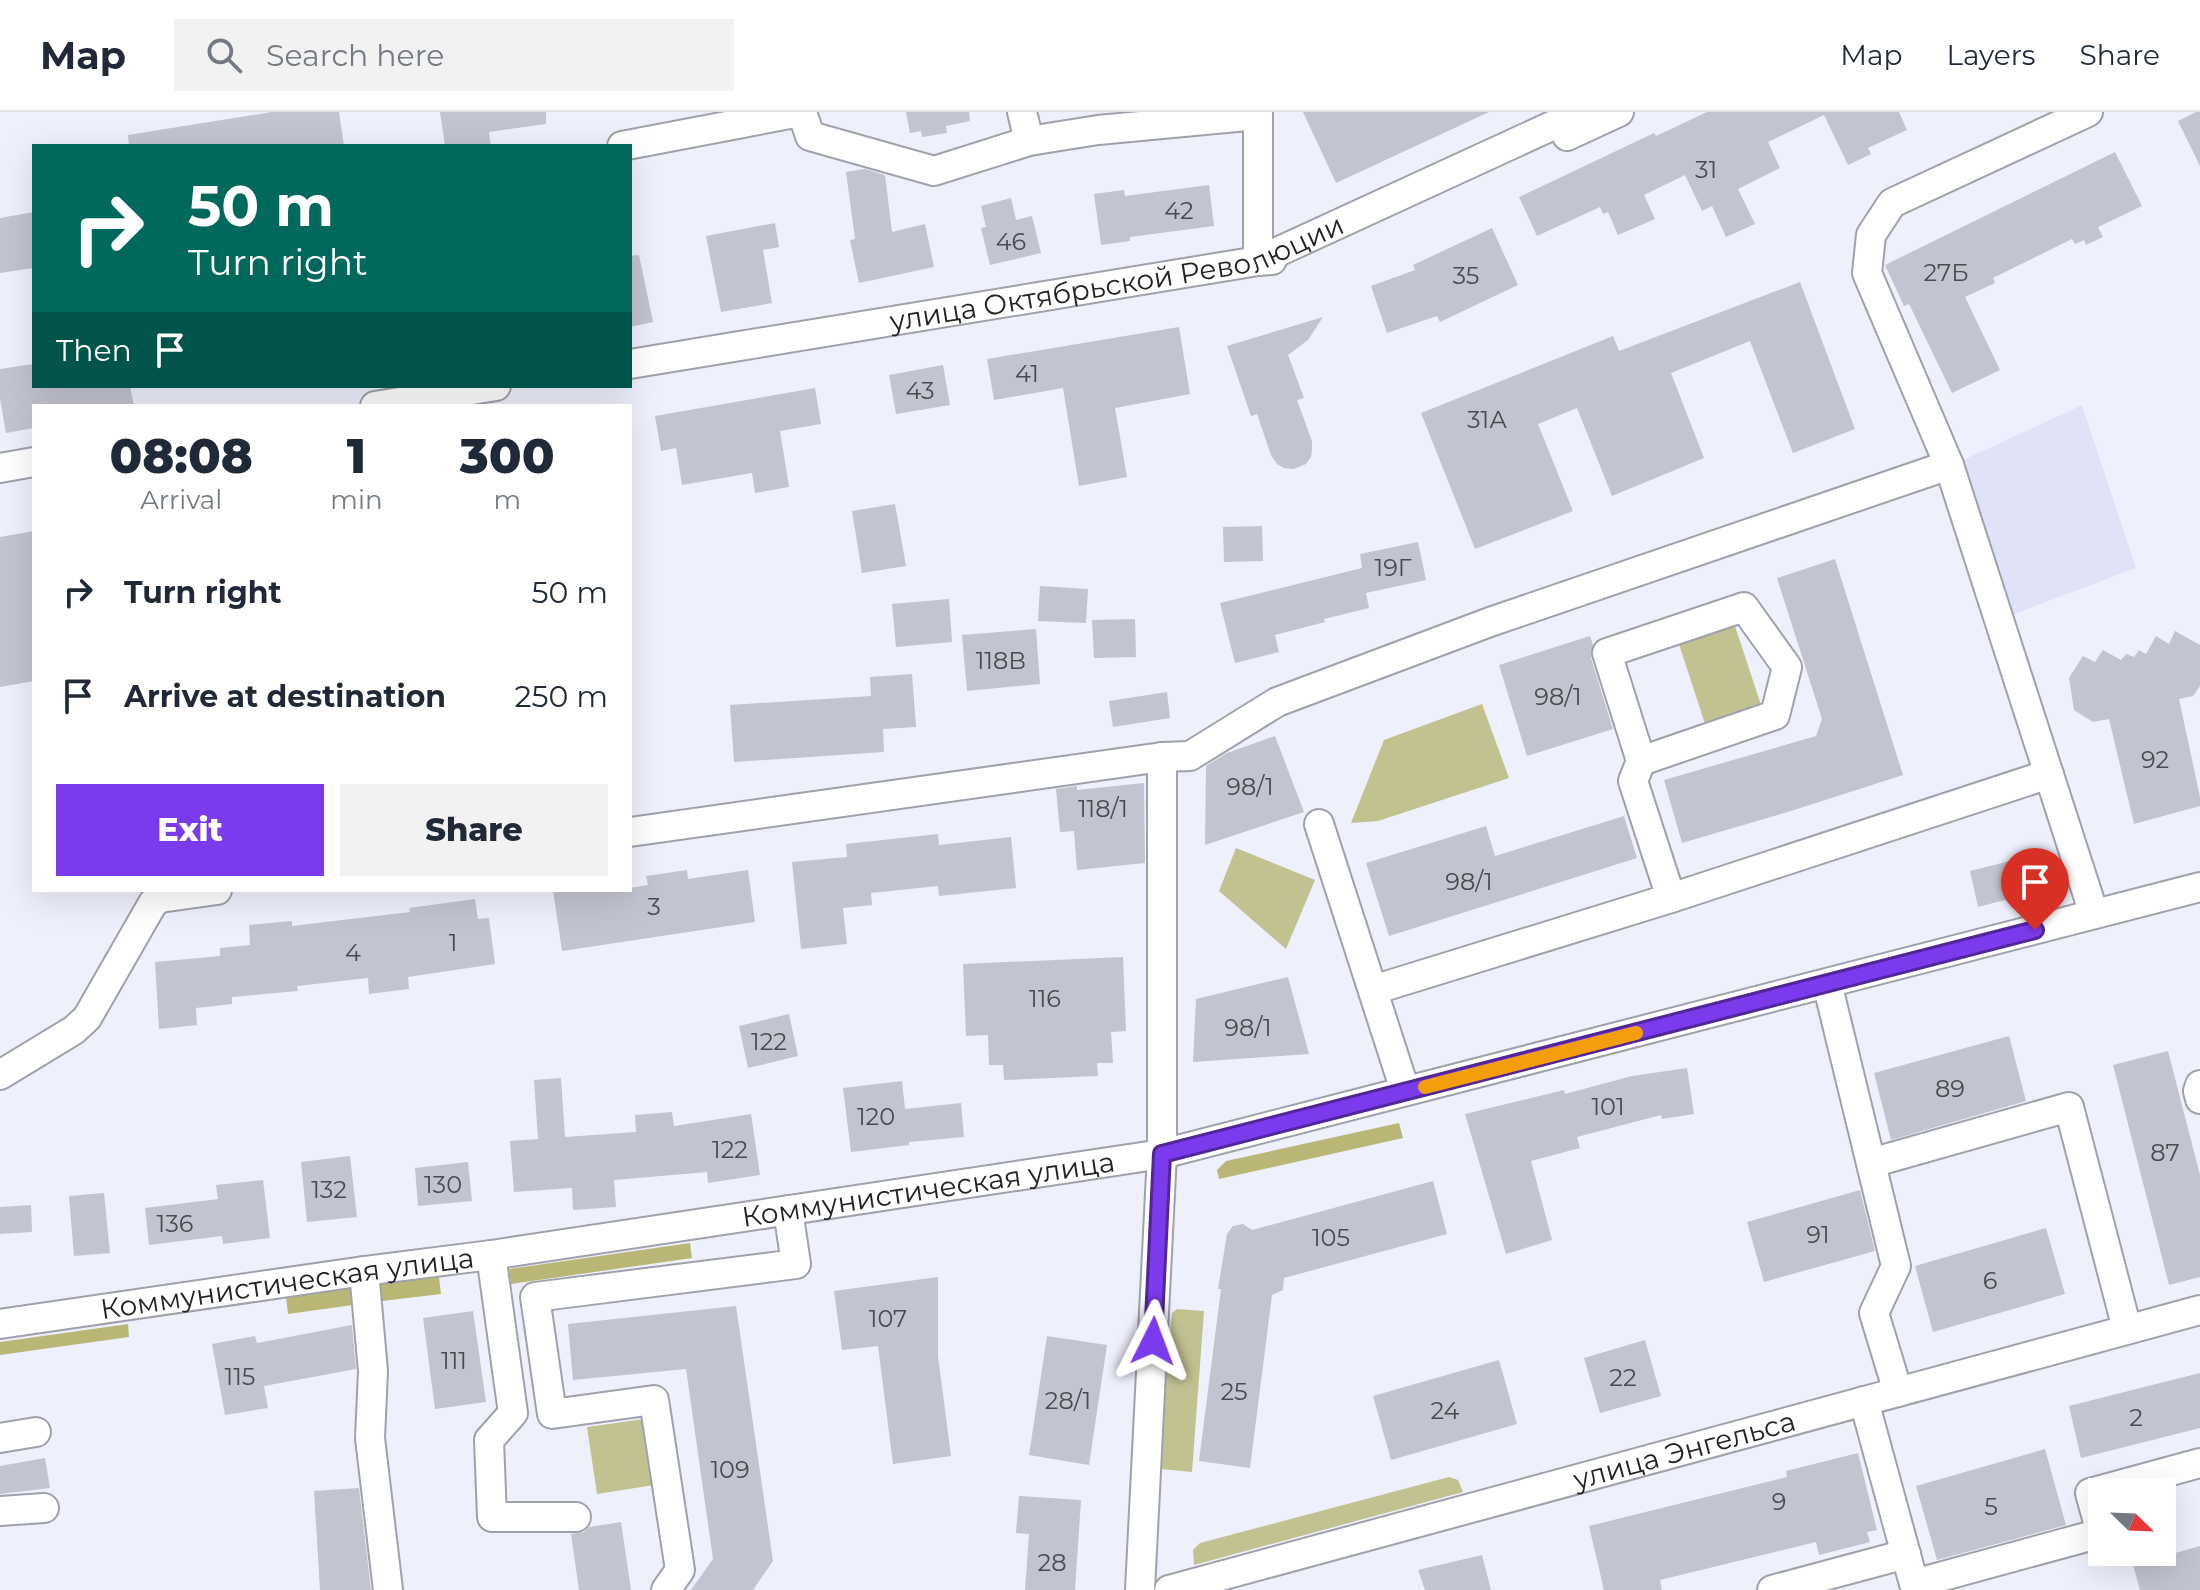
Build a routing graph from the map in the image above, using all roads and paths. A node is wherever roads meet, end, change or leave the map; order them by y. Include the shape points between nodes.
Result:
1 (801, 112) edge
2 (1022, 112) edge
3 (1582, 112) edge
4 (1619, 112) edge
5 (2088, 112) edge
6 (1258, 113) edge
7 (1029, 141) junction
8 (632, 144) edge
9 (1258, 261) junction
10 (632, 364) edge
11 (484, 388) edge
12 (387, 404) edge
13 (32, 462) edge
14 (1949, 465) junction
15 (0, 468) edge
16 (1162, 757) junction
17 (1641, 761) junction
18 (2049, 774) junction
19 (1319, 824) dead end
20 (632, 832) edge
21 (2200, 887) edge
22 (203, 892) edge
23 (1671, 898) junction
24 (2094, 914) junction
25 (1827, 983) junction
26 (1373, 990) junction
27 (0, 1075) edge
28 (1401, 1078) dead end
29 (2200, 1085) edge
30 (2200, 1099) edge
31 (1162, 1154) junction
32 (1871, 1163) junction
33 (788, 1210) junction
34 (491, 1255) junction
35 (364, 1271) junction
36 (2200, 1310) edge
37 (5, 1322) edge
38 (2127, 1329) junction
39 (1898, 1392) junction
40 (1864, 1401) junction
41 (36, 1432) dead end
42 (0, 1438) edge
43 (2200, 1463) edge
44 (44, 1508) dead end
45 (0, 1511) edge
46 (576, 1517) dead end
47 (1906, 1554) junction
48 (388, 1590) edge
49 (666, 1590) edge
50 (1140, 1590) edge
51 (1169, 1590) edge
52 (1772, 1590) edge

1 - 7 street via 810,136 934,171
1 - 8 street
2 - 7 street
3 - 9 street, улица Октябрьской Революции
4 - 9 street via 1299,259
5 - 14 street via 1892,203 1871,235 1867,273
6 - 7 street
6 - 9 street
9 - 10 street, улица Октябрьской Революции
11 - 12 street
13 - 15 street
14 - 16 street via 1490,622 1277,702 1190,756
14 - 18 street
16 - 20 street
16 - 31 street
17 - 17 street via 1607,653 1744,607 1787,667 1775,715
17 - 23 street via 1633,781
18 - 23 street
18 - 24 street
19 - 26 street
21 - 24 street, Коммунистическая улица
22 - 27 street via 153,903 87,1018
23 - 26 street
24 - 25 street, Коммунистическая улица
25 - 31 street, Коммунистическая улица
25 - 32 street
26 - 28 street
29 - 30 street
31 - 33 street, Коммунистическая улица
31 - 50 street
32 - 38 street via 2069,1107
32 - 39 street via 1896,1266 1874,1313
33 - 34 street, Коммунистическая улица
33 - 49 street via 796,1264 535,1297 552,1414 654,1400 680,1570
34 - 35 street, Коммунистическая улица
34 - 46 street via 513,1413 489,1440 492,1517
35 - 37 street, Коммунистическая улица
35 - 48 street via 373,1371 370,1438
36 - 38 street, улица Энгельса
38 - 39 street, улица Энгельса
39 - 40 street, улица Энгельса
40 - 47 street
40 - 51 street, улица Энгельса
41 - 42 street
43 - 47 street via 2090,1493 2101,1533 1914,1584
44 - 45 street
47 - 52 street

